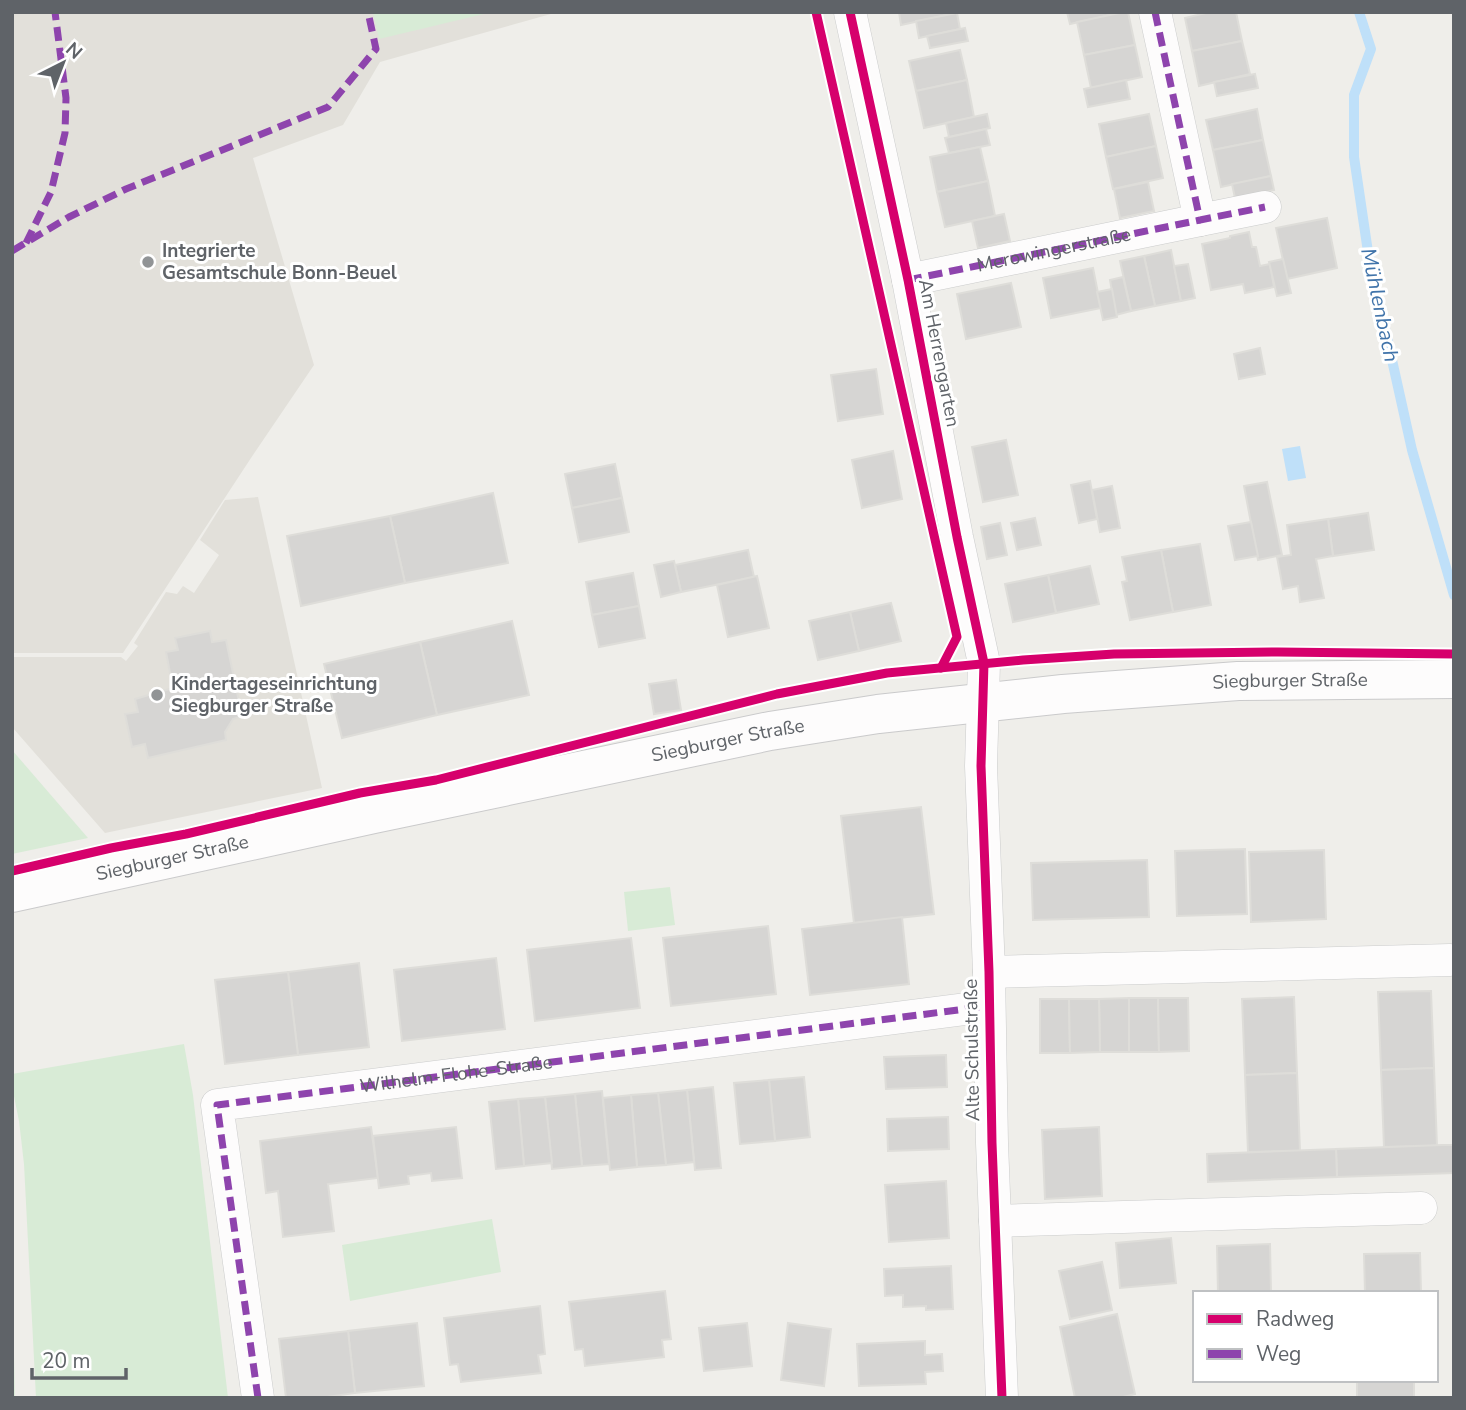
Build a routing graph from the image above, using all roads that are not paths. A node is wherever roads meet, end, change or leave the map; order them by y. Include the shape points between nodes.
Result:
1 (850, 12) edge
2 (1155, 12) edge
3 (1265, 207) dead end
4 (1200, 220) junction
5 (908, 280) junction
6 (1454, 680) edge
7 (983, 702) junction
8 (12, 894) edge
9 (1450, 960) dead end
10 (989, 972) junction
11 (989, 1006) junction
12 (1420, 1208) dead end
13 (995, 1221) junction
14 (258, 1398) edge
15 (1002, 1398) edge

1 - 5 street, Am Herrengarten
2 - 4 street
3 - 4 street, Merowingerstraße
4 - 5 street, Merowingerstraße
5 - 7 street, Am Herrengarten via 984,663
6 - 7 main road, Siegburger Straße via 1238,681
7 - 8 main road, Siegburger Straße via 770,731
7 - 10 street, Alte Schulstraße
9 - 10 street, Alte Schulstraße
10 - 11 street, Alte Schulstraße
11 - 13 street, Alte Schulstraße
11 - 14 street, Wilhelm-Flohe-Straße via 217,1105
12 - 13 street
13 - 15 street, Alte Schulstraße

